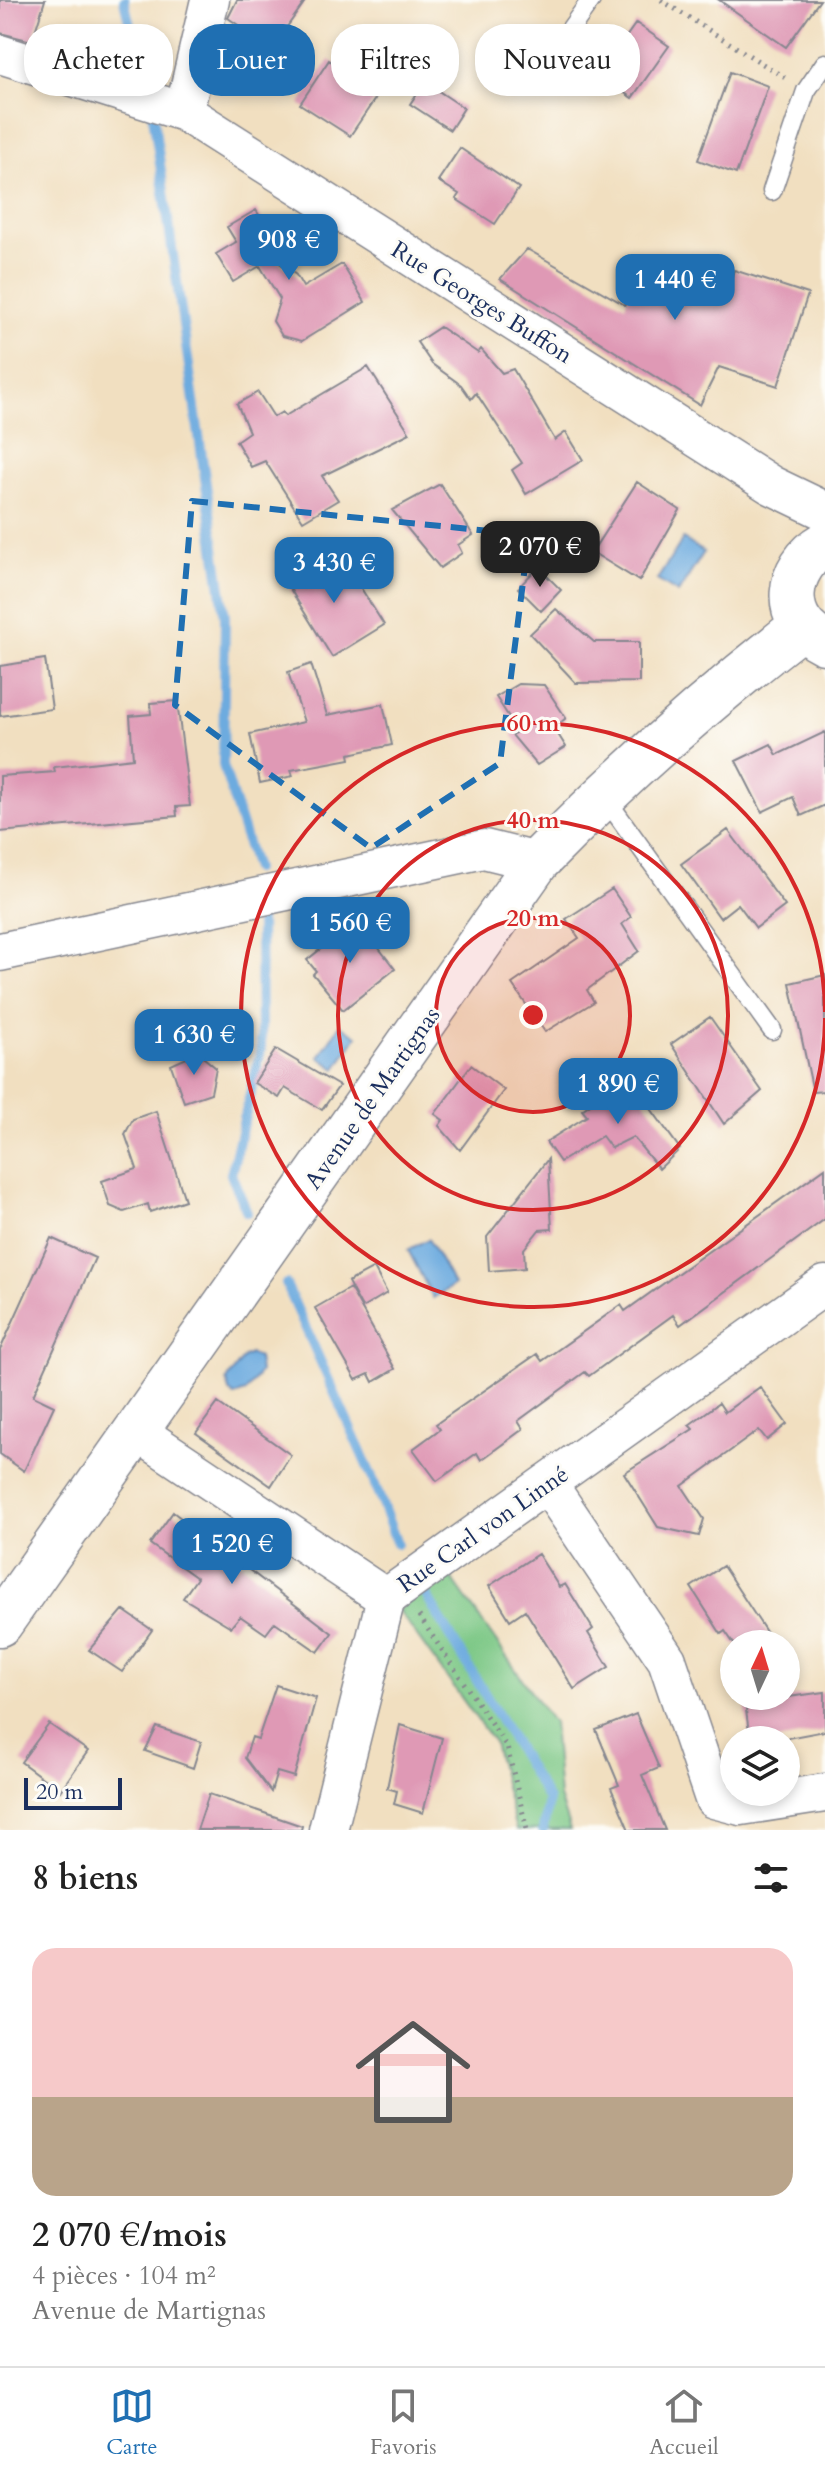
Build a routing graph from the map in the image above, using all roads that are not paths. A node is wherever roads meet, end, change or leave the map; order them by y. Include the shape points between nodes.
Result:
1 (210, 0) edge
2 (591, 0) edge
3 (574, 24) edge
4 (0, 54) edge
5 (825, 63) edge
6 (184, 112) junction
7 (772, 191) dead end
8 (825, 511) edge
9 (825, 544) edge
10 (814, 634) edge
11 (603, 795) junction
12 (537, 862) junction
13 (0, 952) edge
14 (772, 1030) dead end
15 (825, 1285) edge
16 (136, 1431) junction
17 (547, 1483) junction
18 (393, 1593) junction
19 (0, 1624) edge
20 (825, 1793) edge
21 (328, 1830) edge

1 - 6 street
2 - 3 lane
4 - 6 street, Rue Georges Buffon
5 - 7 lane via 806,91
6 - 8 street, Rue Georges Buffon via 771,485
9 - 10 street via 805,558 793,579 791,596
10 - 11 street, Avenue de Martignas via 737,676
11 - 12 street, Avenue de Martignas
11 - 14 lane
12 - 13 street via 484,849
12 - 16 street, Avenue de Martignas
15 - 17 street, Rue Carl von Linné
16 - 18 street, Rue Carl von Linné
16 - 19 street, Avenue de Martignas
17 - 18 street, Rue Carl von Linné
17 - 20 street via 667,1660 714,1799 741,1806
18 - 21 street

